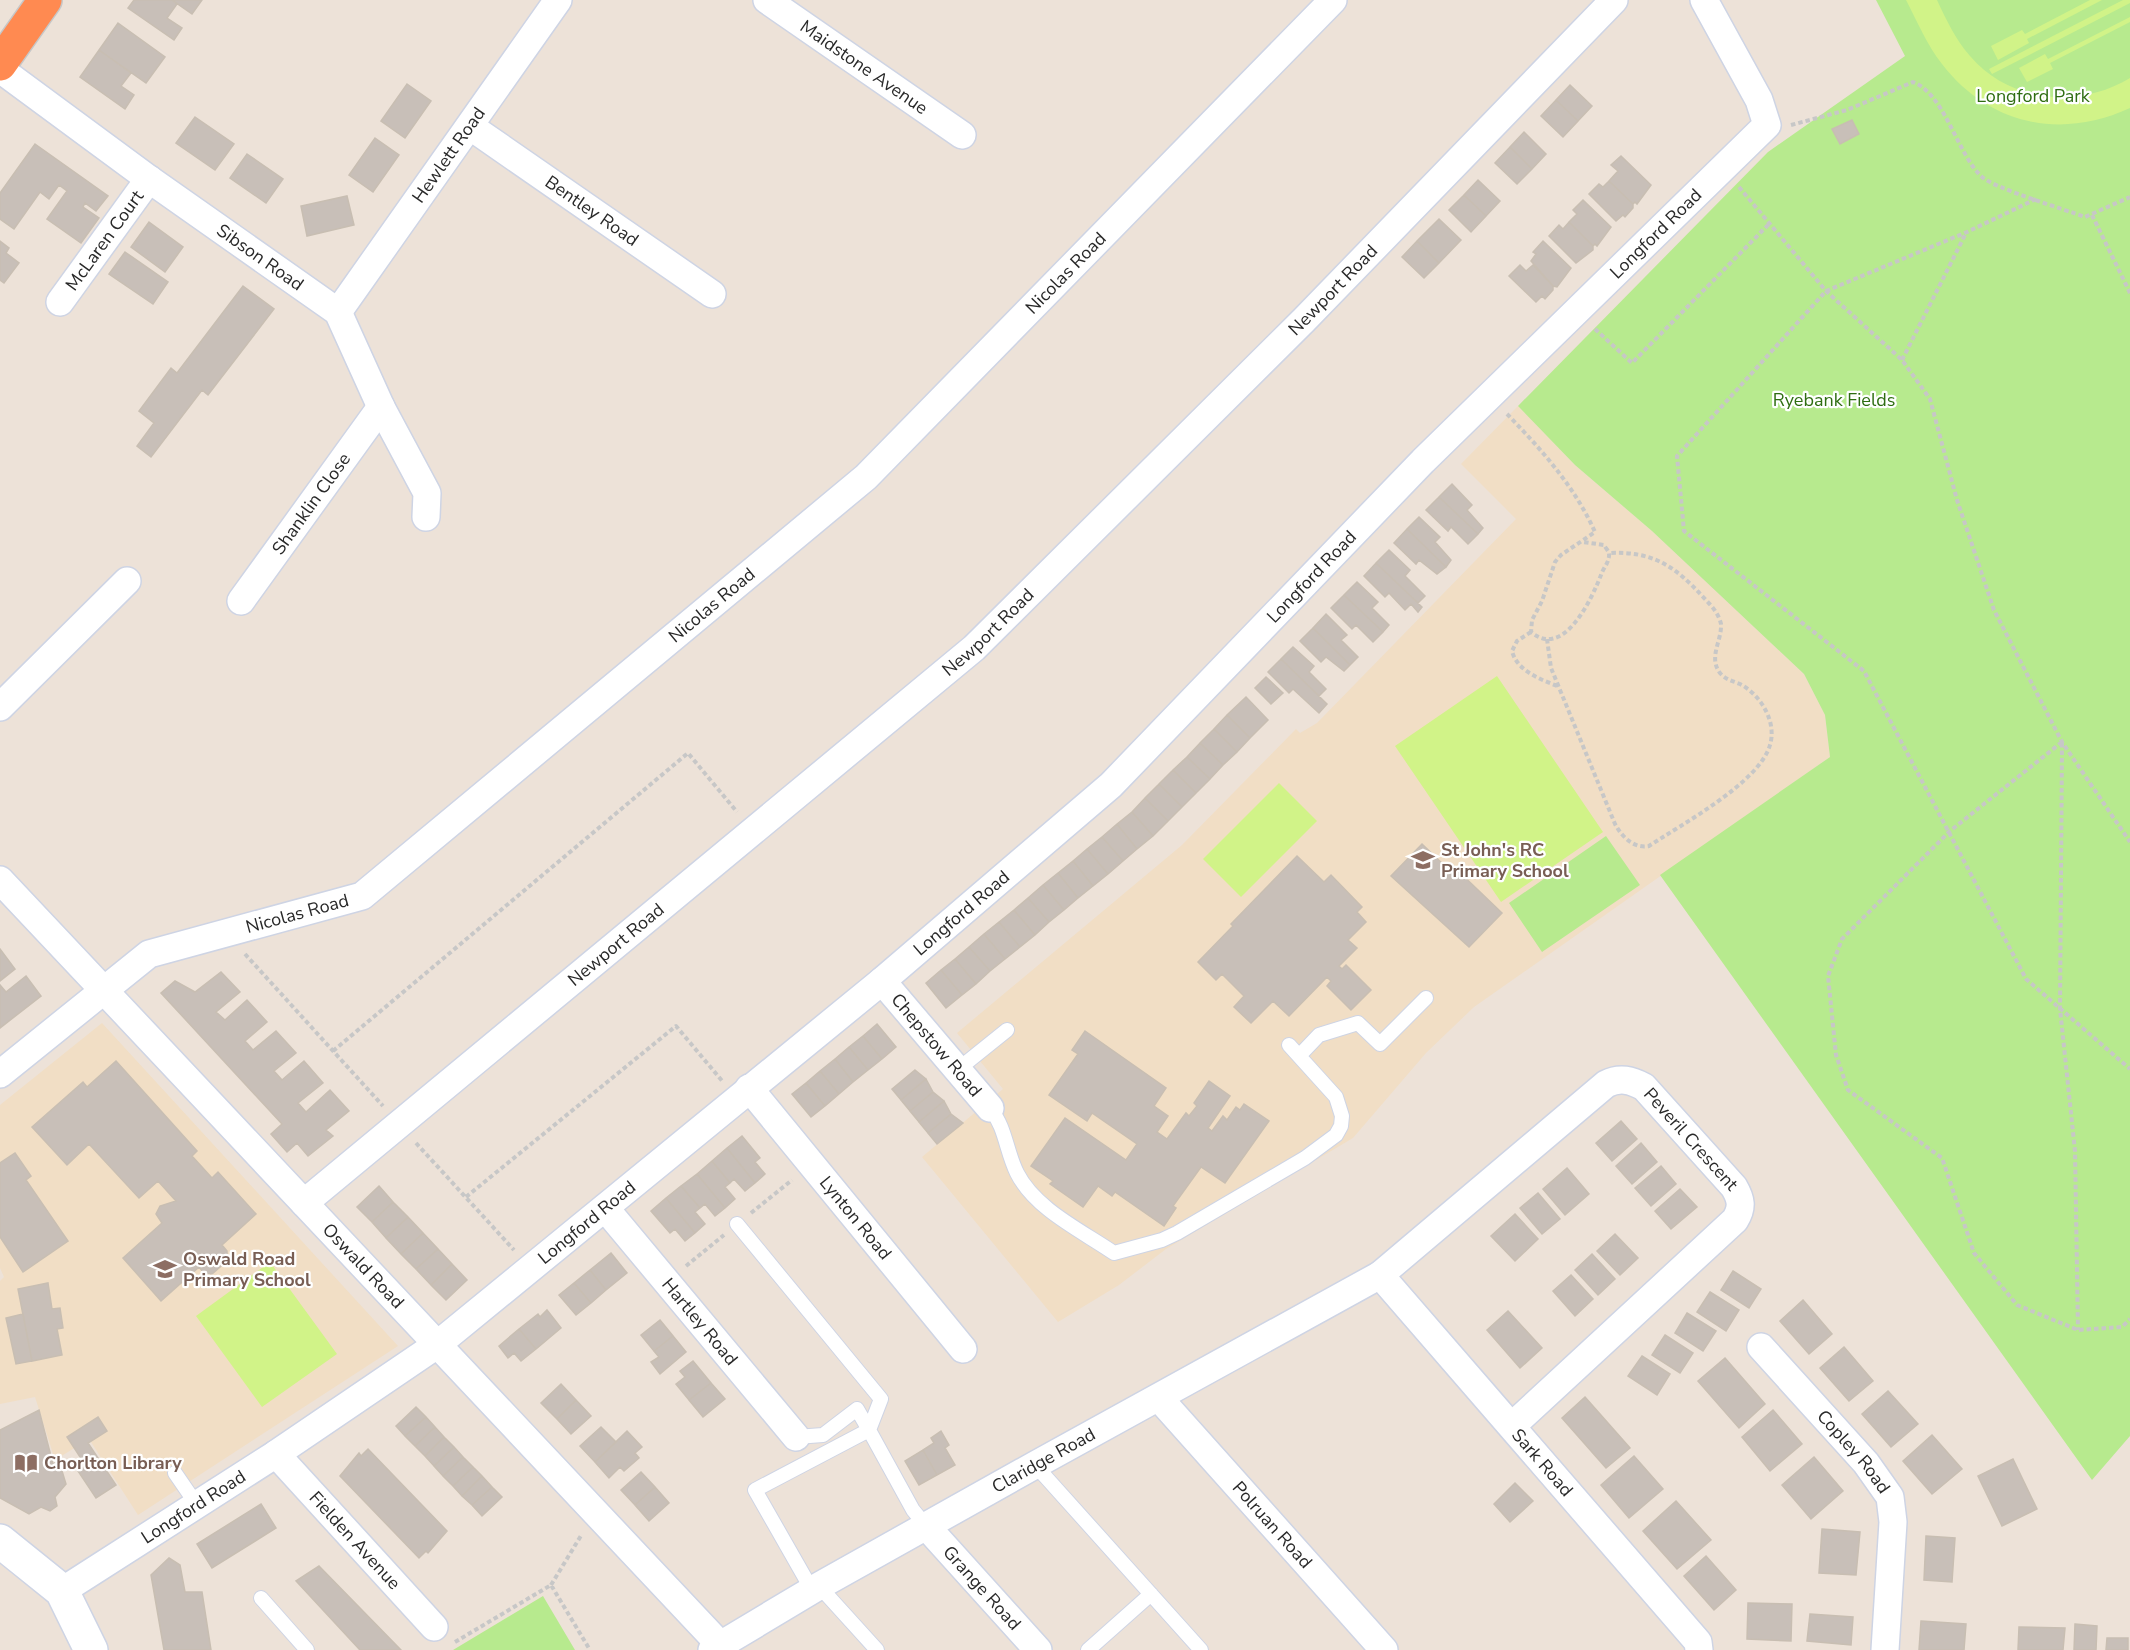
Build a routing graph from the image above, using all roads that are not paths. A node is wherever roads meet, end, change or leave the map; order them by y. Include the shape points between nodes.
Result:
1 (45, 0) edge
2 (558, 0) edge
3 (767, 0) edge
4 (1333, 0) edge
5 (1614, 0) edge
6 (1704, 0) edge
7 (0, 64) edge
8 (0, 69) edge
9 (471, 127) junction
10 (962, 135) dead end
11 (149, 179) junction
12 (712, 294) dead end
13 (60, 302) dead end
14 (338, 312) junction
15 (381, 407) junction
16 (426, 517) dead end
17 (127, 580) dead end
18 (241, 601) dead end
19 (0, 707) edge
20 (0, 880) edge
21 (882, 981) junction
22 (104, 991) junction
23 (1426, 998) dead end
24 (1007, 1030) dead end
25 (1289, 1045) dead end
26 (1299, 1056) junction
27 (956, 1071) junction
28 (0, 1074) edge
29 (742, 1093) junction
30 (990, 1108) joint
31 (304, 1203) junction
32 (605, 1208) junction
33 (737, 1224) dead end
34 (1380, 1275) junction
35 (438, 1344) junction
36 (1761, 1347) dead end
37 (963, 1349) dead end
38 (1159, 1398) junction
39 (1512, 1426) junction
40 (869, 1430) junction
41 (796, 1437) joint
42 (276, 1454) junction
43 (1035, 1465) junction
44 (176, 1473) dead end
45 (197, 1505) junction
46 (927, 1527) junction
47 (0, 1541) edge
48 (816, 1588) junction
49 (62, 1591) junction
50 (1151, 1594) junction
51 (261, 1598) dead end
52 (441, 1636) road end
53 (719, 1648) edge
54 (91, 1650) edge
55 (307, 1650) edge
56 (877, 1650) edge
57 (1038, 1650) edge
58 (1088, 1650) edge
59 (1201, 1650) edge
60 (1384, 1650) edge
61 (1699, 1650) edge
62 (1885, 1650) edge

1 - 7 highway
2 - 9 street, Hewlett Road
3 - 10 street, Maidstone Avenue
4 - 22 street, Nicolas Road via 866,477 362,896 149,954
5 - 31 street, Newport Road via 1304,320 974,648
6 - 21 street, Longford Road via 1759,100 1767,125 1415,470 1111,785
8 - 11 street, Sibson Road
9 - 12 street, Bentley Road
9 - 14 street, Hewlett Road
11 - 13 street, McLaren Court
11 - 14 street, Sibson Road
14 - 15 street
15 - 16 street via 428,493
15 - 18 street, Shanklin Close
17 - 19 street
20 - 22 street, Oswald Road
21 - 27 street, Chepstow Road
21 - 29 street, Longford Road
22 - 28 street, Nicolas Road
22 - 31 street, Oswald Road
23 - 26 lane via 1380,1044 1358,1023 1319,1035
24 - 27 lane
25 - 26 lane
26 - 30 lane via 1336,1097 1342,1116 1336,1135 1305,1158 1177,1233 1114,1252 1064,1219 1026,1187
27 - 30 street, Chepstow Road
29 - 32 street, Longford Road
29 - 37 street, Lynton Road
31 - 35 street, Oswald Road
32 - 35 street, Longford Road
32 - 41 street, Hartley Road
33 - 40 lane via 881,1399
34 - 38 street, Claridge Road
34 - 39 street, Sark Road
34 - 39 street, Peveril Crescent via 1615,1080 1644,1087 1734,1187 1741,1204 1735,1220
35 - 42 street, Longford Road
35 - 53 street, Oswald Road
36 - 62 street, Copley Road via 1866,1463 1890,1497 1893,1522
38 - 43 street, Claridge Road
38 - 60 street, Polruan Road
39 - 61 street, Sark Road via 1698,1642
40 - 41 lane via 857,1409 824,1435
40 - 46 lane via 913,1510
40 - 48 lane via 755,1490
42 - 45 street, Longford Road
42 - 52 street, Fielden Avenue
43 - 46 street, Claridge Road
43 - 50 lane
44 - 45 lane
45 - 49 street, Longford Road
46 - 48 street, Claridge Road
46 - 57 street, Grange Road
47 - 49 main road
48 - 53 street, Claridge Road
48 - 56 lane
49 - 54 main road
50 - 58 lane
50 - 59 lane
51 - 55 lane

